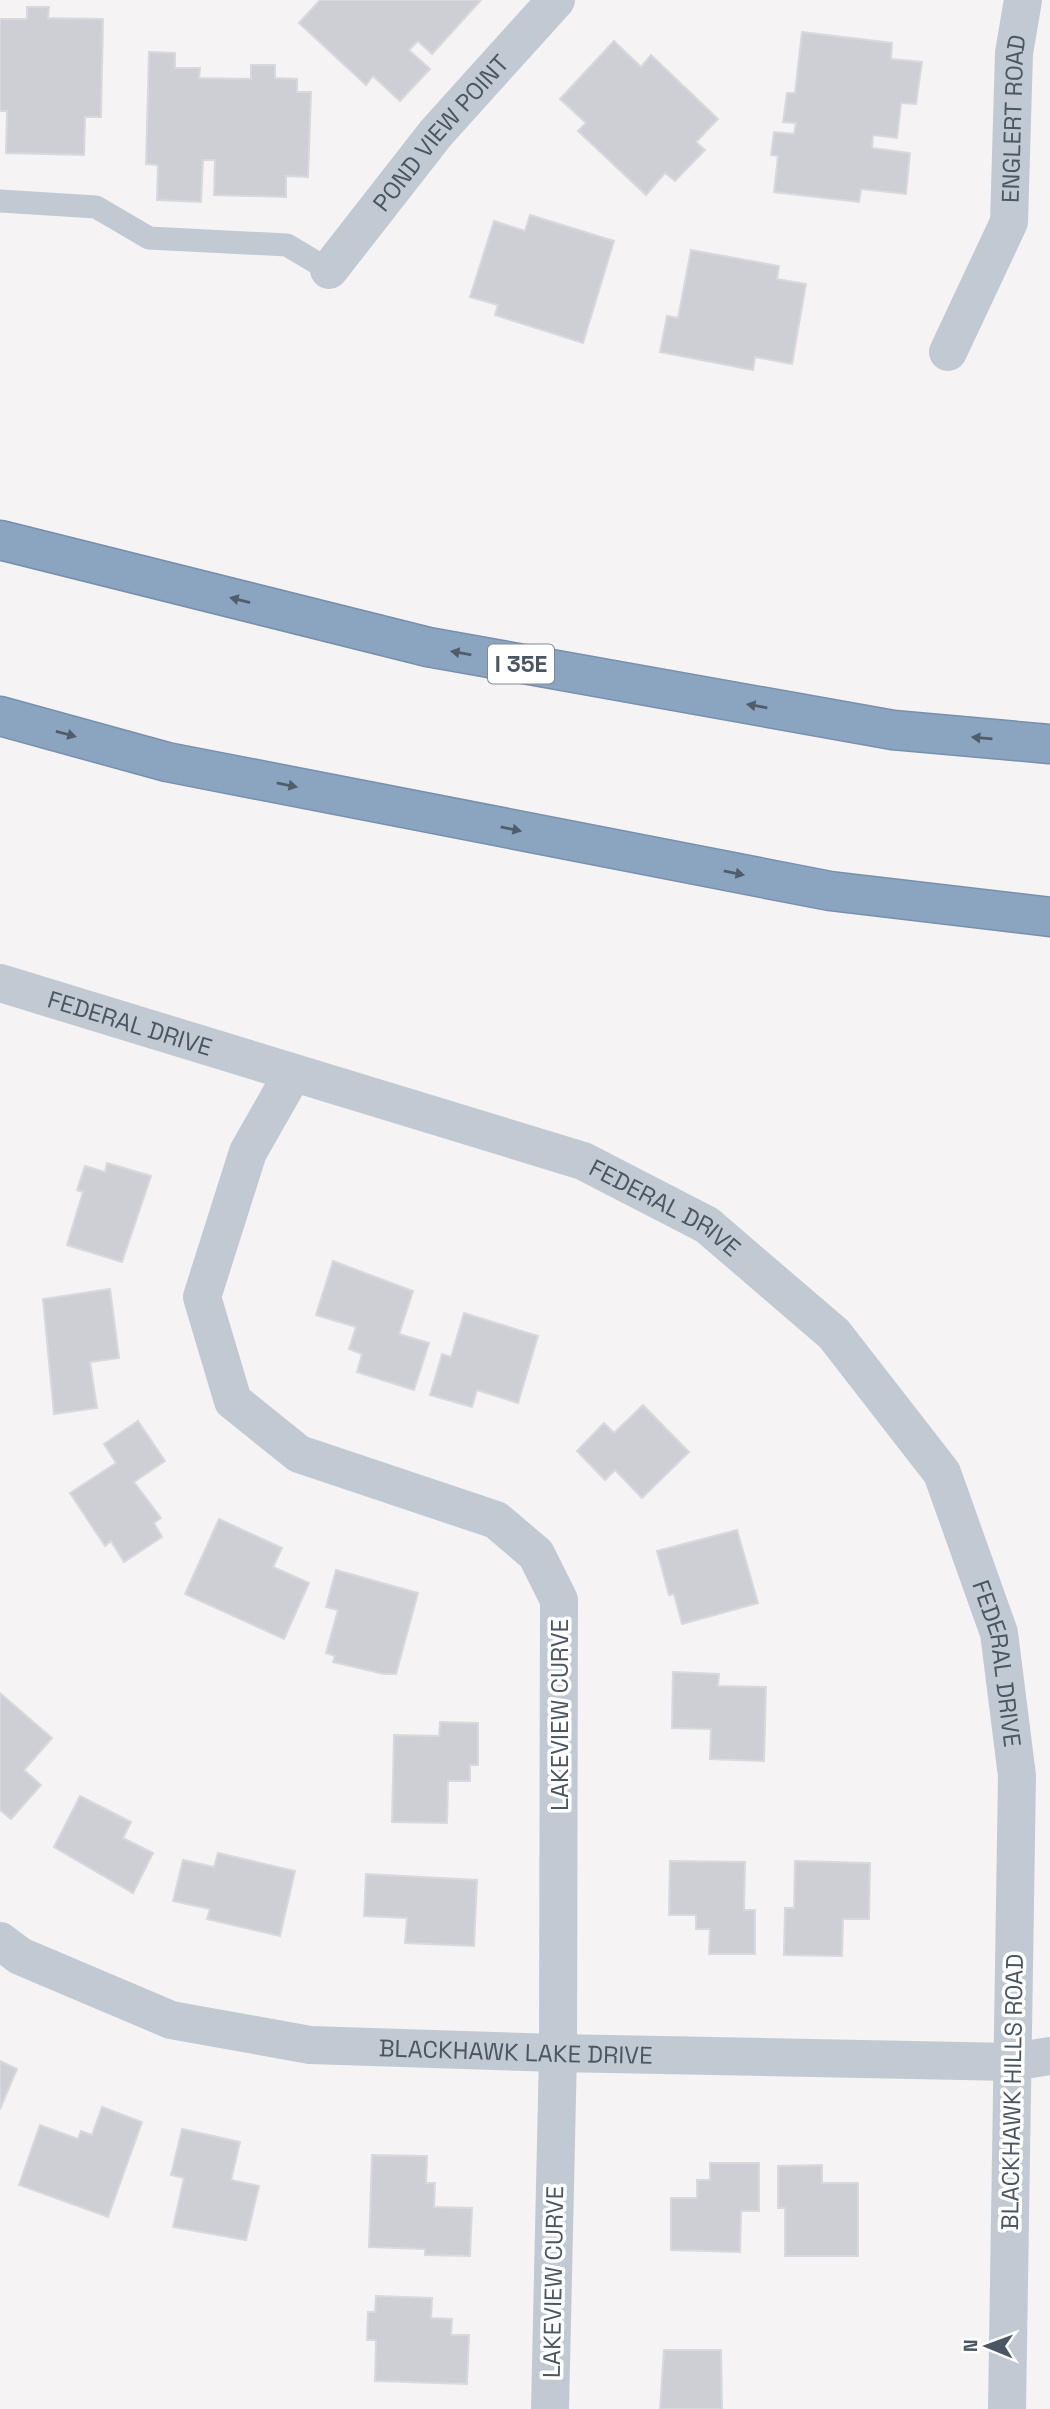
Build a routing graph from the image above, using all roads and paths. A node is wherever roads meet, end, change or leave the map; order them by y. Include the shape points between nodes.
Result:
1 (556, 0) edge
2 (1023, 0) edge
3 (0, 201) edge
4 (329, 270) joint
5 (948, 352) dead end
6 (0, 540) edge
7 (0, 716) edge
8 (1050, 744) edge
9 (1050, 917) edge
10 (0, 983) edge
11 (293, 1073) junction
12 (1017, 1776) joint
13 (0, 1941) edge
14 (558, 2053) junction
15 (1050, 2056) edge
16 (1013, 2062) junction
17 (550, 2409) edge
18 (1007, 2409) edge

1 - 4 street, POND VIEW POINT via 436,133
2 - 5 street, ENGLERT ROAD via 1014,52 1009,222
3 - 4 lane via 96,207 149,238 287,245
8 -> 6 highway, I 35E via 893,730 428,648
7 -> 9 highway via 167,762 830,891
10 - 11 street, FEDERAL DRIVE
11 - 12 street, FEDERAL DRIVE via 583,1161 706,1225 834,1334 942,1473 999,1633
11 - 14 street, LAKEVIEW CURVE via 248,1152 202,1297 233,1401 299,1454 496,1520 536,1555 559,1600
12 - 16 street, BLACKHAWK HILLS ROAD
13 - 14 street, BLACKHAWK LAKE DRIVE via 20,1956 171,2020 310,2045
14 - 16 street, BLACKHAWK LAKE DRIVE
14 - 17 street, LAKEVIEW CURVE
15 - 16 street, BLACKHAWK LAKE DRIVE
16 - 18 street, BLACKHAWK HILLS ROAD

